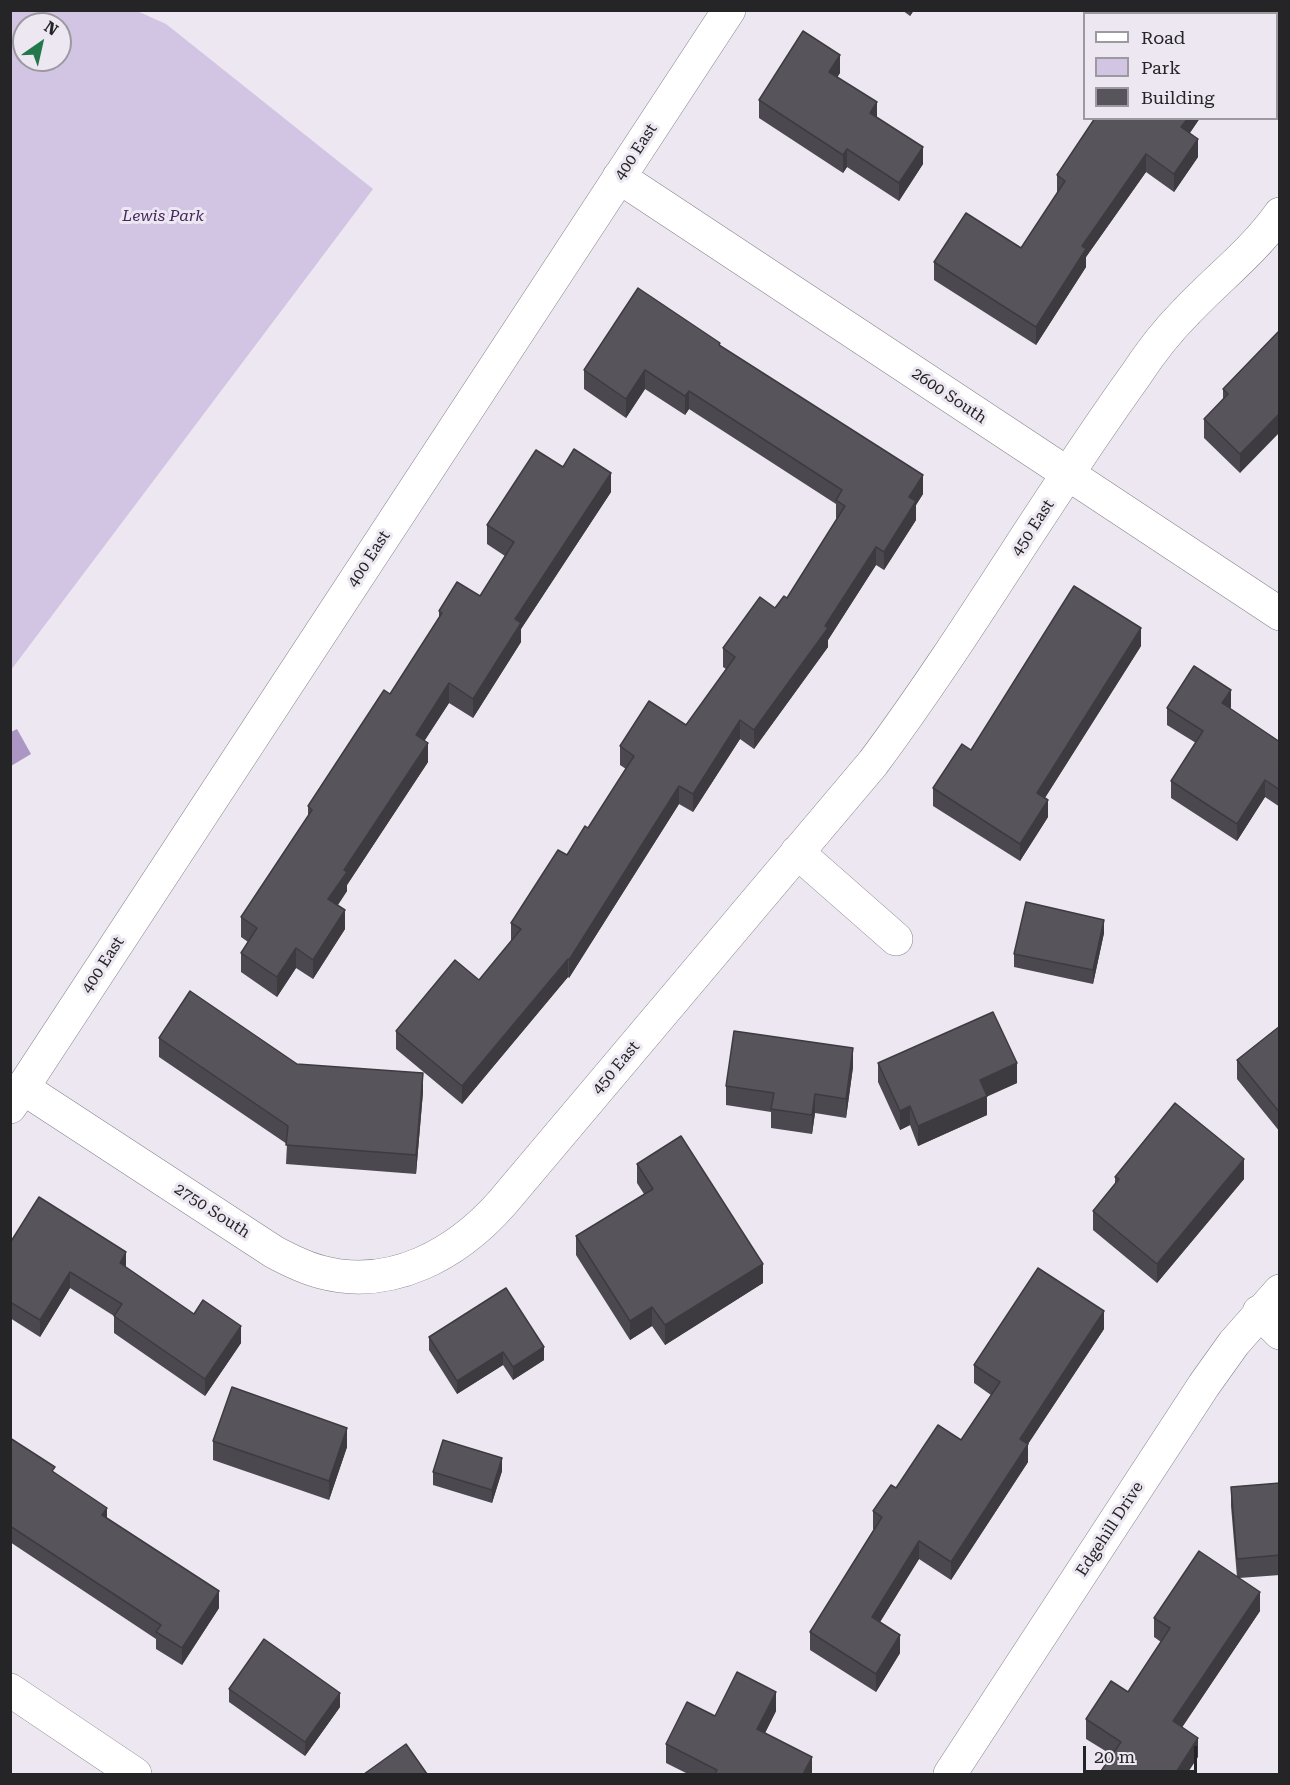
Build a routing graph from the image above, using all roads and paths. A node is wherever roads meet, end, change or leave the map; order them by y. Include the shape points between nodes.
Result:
1 (729, 10) edge
2 (619, 177) junction
3 (1280, 214) edge
4 (1068, 475) junction
5 (1280, 615) edge
6 (797, 852) junction
7 (896, 939) dead end
8 (17, 1098) edge
9 (419, 1266) joint
10 (1273, 1312) edge
11 (10, 1690) edge
12 (135, 1774) edge
13 (950, 1774) edge

1 - 2 street, 400 East
2 - 4 street, 2600 South
2 - 8 street, 400 East
3 - 4 street, 450 East via 1245,256 1161,340
4 - 5 street, 2600 South
4 - 6 street, 450 East via 908,715 873,763
6 - 7 street
6 - 9 street, 450 East via 485,1223 443,1255
8 - 9 street, 2750 South via 297,1264 346,1276 372,1276
10 - 13 street, Edgehill Drive via 1204,1385
11 - 12 street

